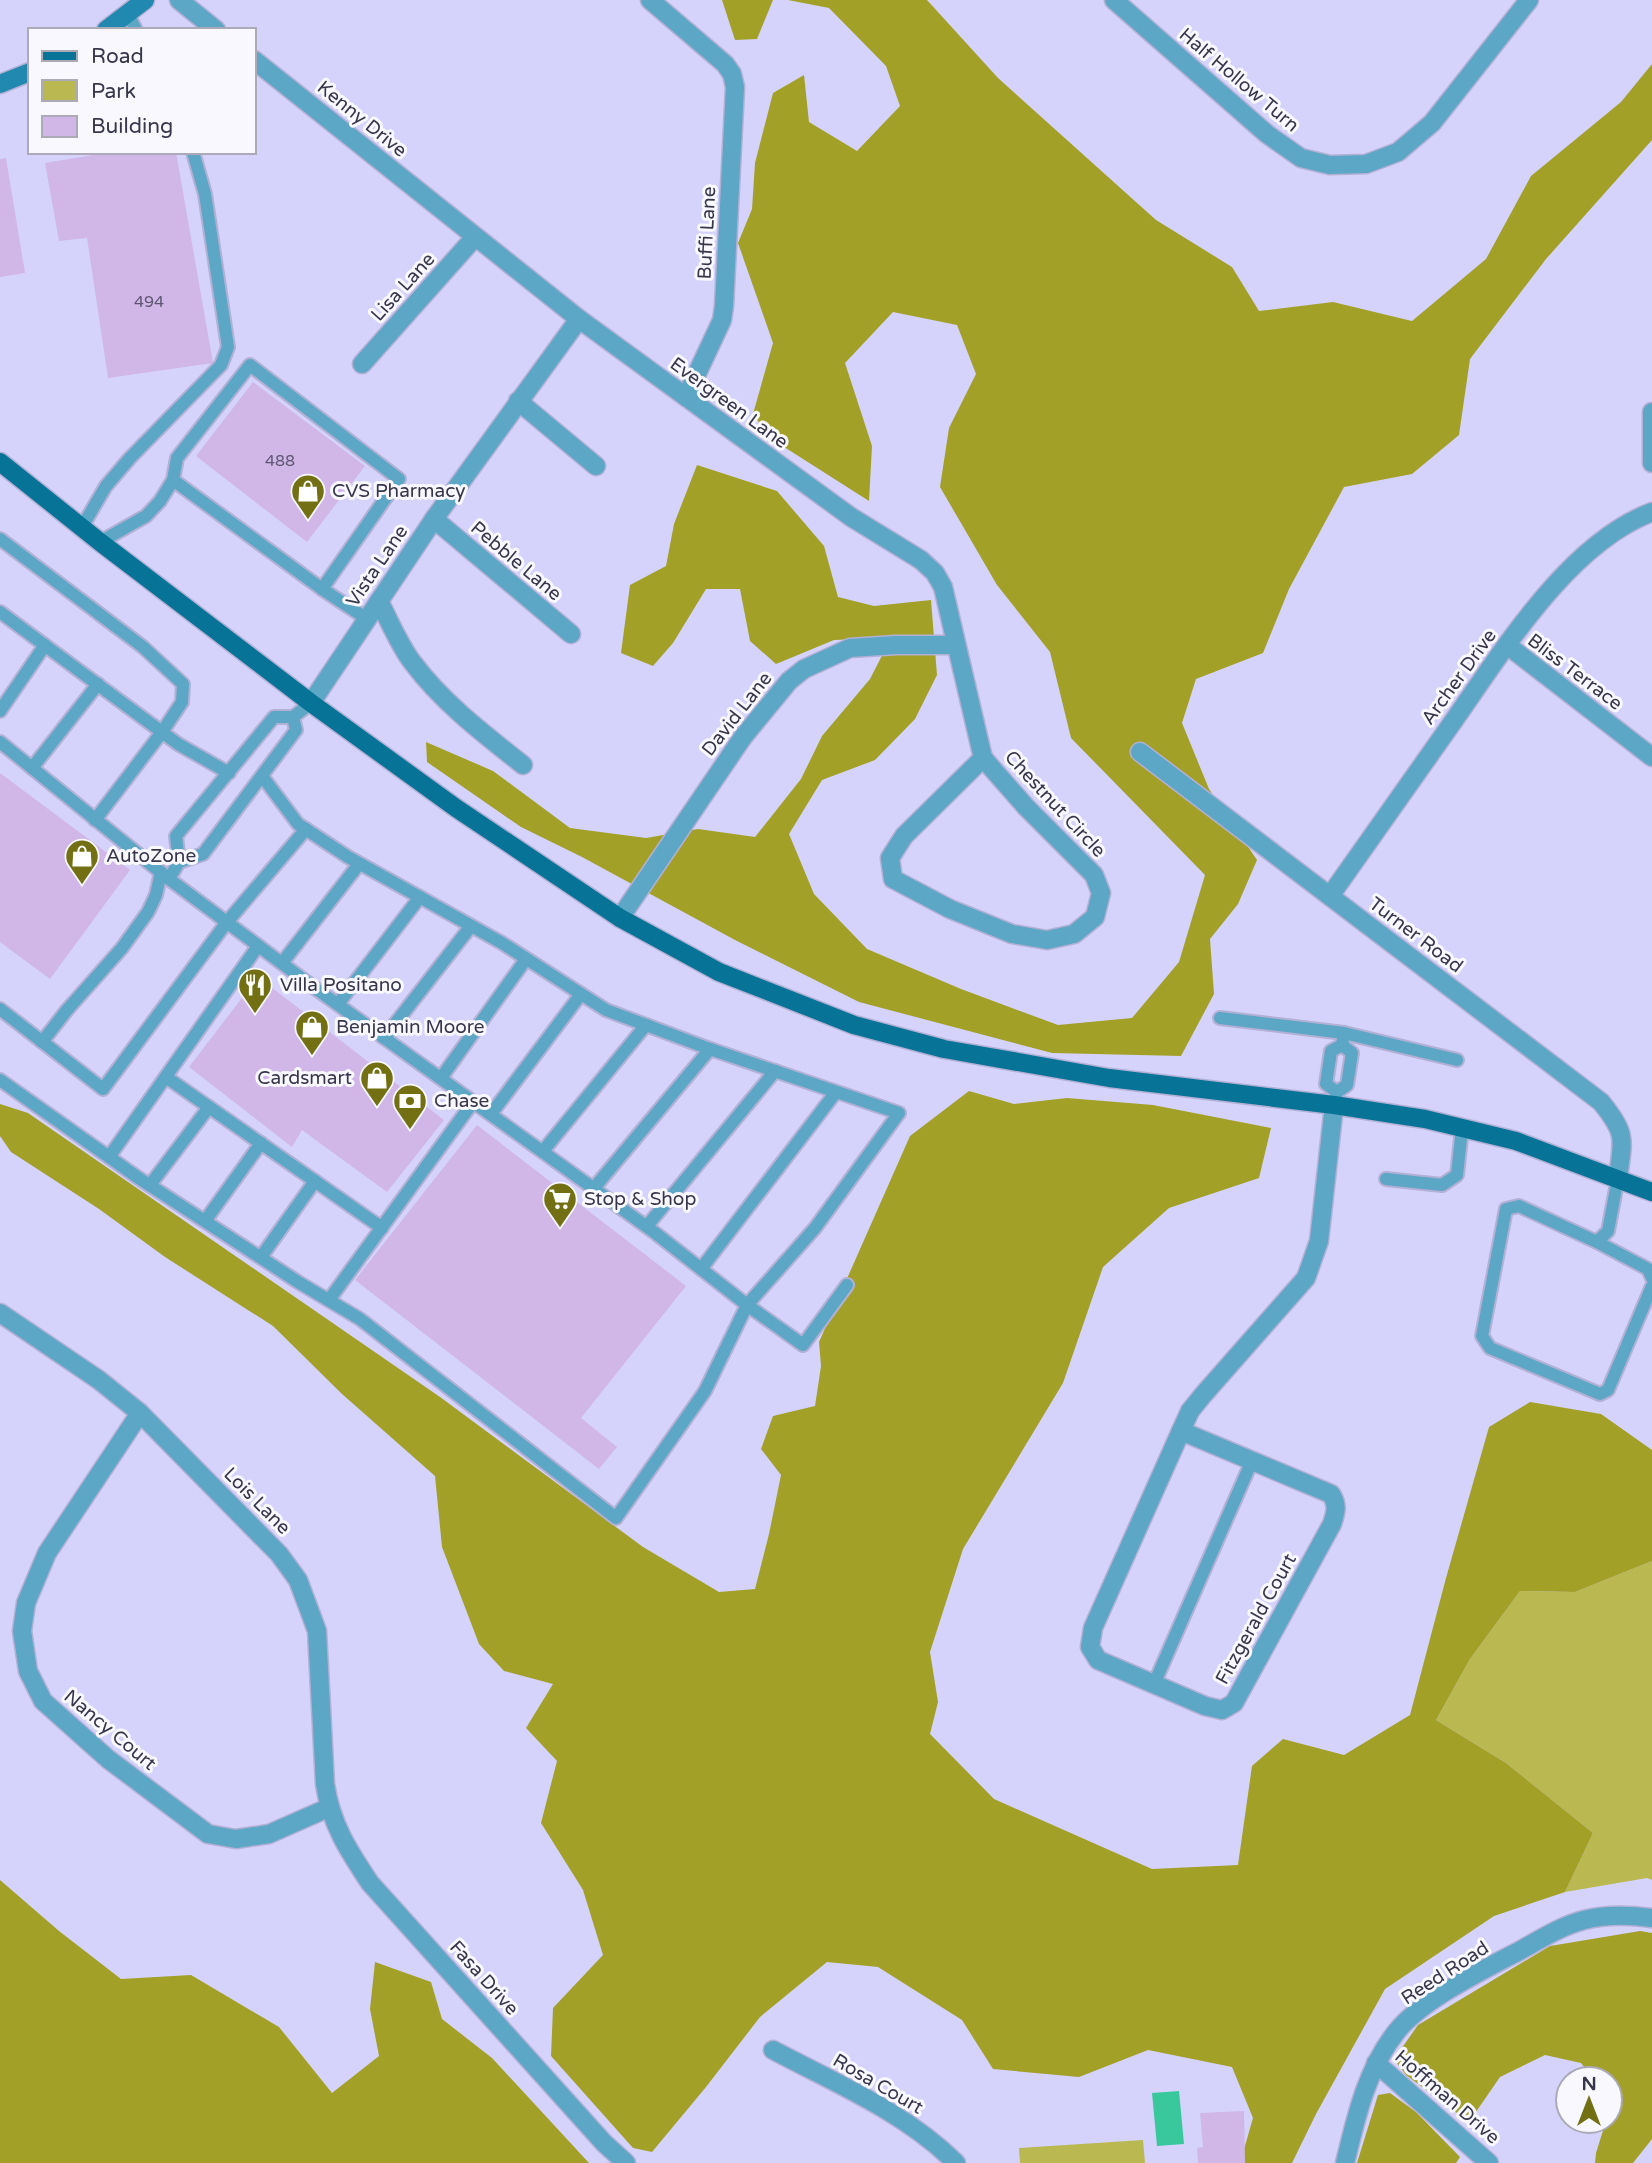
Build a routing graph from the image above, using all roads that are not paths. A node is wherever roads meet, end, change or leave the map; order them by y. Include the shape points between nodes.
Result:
1 (145, 0) edge
2 (179, 0) edge
3 (650, 0) edge
4 (1114, 0) edge
5 (1529, 0) edge
6 (132, 22) edge
7 (112, 28) edge
8 (214, 28) edge
9 (256, 62) edge
10 (28, 73) edge
11 (0, 84) edge
12 (194, 154) edge
13 (444, 212) joint
14 (475, 237) junction
15 (579, 318) junction
16 (362, 364) dead end
17 (686, 397) junction
18 (518, 401) junction
19 (1652, 412) edge
20 (0, 462) edge
21 (1652, 463) edge
22 (596, 466) dead end
23 (173, 480) junction
24 (1652, 512) edge
25 (434, 519) junction
26 (82, 527) junction
27 (0, 539) edge
28 (100, 542) junction
29 (322, 589) junction
30 (379, 601) junction
31 (0, 612) edge
32 (367, 619) junction
33 (571, 634) dead end
34 (45, 645) junction
35 (956, 645) junction
36 (1507, 645) junction
37 (98, 684) junction
38 (311, 703) junction
39 (0, 711) edge
40 (293, 717) junction
41 (162, 732) junction
42 (0, 742) edge
43 (1140, 752) dead end
44 (1652, 757) edge
45 (983, 758) junction
46 (523, 765) dead end
47 (32, 768) junction
48 (229, 773) junction
49 (262, 776) junction
50 (95, 820) junction
51 (302, 826) junction
52 (179, 862) junction
53 (359, 864) junction
54 (165, 875) junction
55 (1330, 896) junction
56 (420, 897) junction
57 (620, 918) junction
58 (227, 922) junction
59 (471, 926) junction
60 (258, 946) junction
61 (526, 958) junction
62 (282, 964) junction
63 (581, 994) junction
64 (338, 1004) junction
65 (0, 1009) edge
66 (1220, 1018) dead end
67 (646, 1025) junction
68 (384, 1038) junction
69 (1343, 1039) junction
70 (43, 1042) junction
71 (709, 1049) junction
72 (1457, 1060) dead end
73 (775, 1071) junction
74 (166, 1077) junction
75 (441, 1078) junction
76 (0, 1080) edge
77 (836, 1092) junction
78 (1335, 1098) junction
79 (473, 1102) junction
80 (209, 1107) junction
81 (491, 1114) junction
82 (1462, 1128) junction
83 (261, 1143) junction
84 (542, 1151) junction
85 (109, 1157) junction
86 (1618, 1178) junction
87 (1386, 1179) dead end
88 (315, 1181) junction
89 (150, 1185) junction
90 (593, 1188) junction
91 (1652, 1192) edge
92 (205, 1221) junction
93 (647, 1226) junction
94 (382, 1228) junction
95 (1597, 1242) junction
96 (261, 1257) junction
97 (701, 1269) junction
98 (1652, 1278) edge
99 (847, 1285) dead end
100 (1652, 1286) edge
101 (329, 1300) junction
102 (747, 1304) junction
103 (0, 1313) edge
104 (140, 1413) junction
105 (1181, 1430) junction
106 (1252, 1461) junction
107 (1154, 1684) junction
108 (328, 1808) junction
109 (1652, 1918) edge
110 (773, 2050) dead end
111 (1376, 2063) junction
112 (626, 2163) edge
113 (956, 2163) edge
114 (1345, 2163) edge
115 (1489, 2163) edge

1 - 6 main road
2 - 8 street
3 - 17 street, Buffi Lane via 725,64 735,87 722,320
4 - 5 street, Half Hollow Turn via 1268,134 1301,158 1330,165 1366,164 1398,152 1432,123
6 - 7 main road
9 - 13 street, Kenny Drive
10 - 11 main road
12 - 26 lane via 205,194 228,347 221,365 106,486
13 - 14 street, Evergreen Lane
14 - 15 street, Evergreen Lane
14 - 16 street, Lisa Lane
15 - 17 street, Evergreen Lane
15 - 18 street, Vista Lane
17 - 35 street, Evergreen Lane via 851,517 921,560 943,587
18 - 22 street
18 - 25 street, Vista Lane
19 - 21 street
20 - 26 main road
23 - 28 lane via 146,516
23 - 29 lane
23 - 29 lane via 177,457 250,365 400,478
24 - 36 street, Archer Drive via 1608,535 1560,579
25 - 30 street, Vista Lane
25 - 33 street, Pebble Lane
26 - 28 main road
27 - 41 lane via 143,647 183,684 182,702
28 - 38 main road
29 - 32 lane
30 - 32 street, Vista Lane
30 - 46 street via 410,660 433,689
31 - 34 lane
32 - 38 street, Vista Lane
34 - 37 lane
34 - 39 lane
35 - 45 street, Chestnut Circle
35 - 57 street, David Lane via 850,648 789,681 743,737
36 - 44 street, Bliss Terrace
36 - 55 street, Archer Drive
37 - 41 lane
37 - 47 lane
38 - 40 lane
38 - 57 main road
40 - 48 lane via 274,717
40 - 49 lane via 296,730
41 - 48 lane
41 - 50 lane
42 - 47 lane
43 - 55 street, Turner Road
45 - 45 street, Chestnut Circle via 904,836 890,859 893,879 1012,934 1047,940 1074,934 1095,916 1101,893 1094,875
47 - 50 lane
48 - 52 lane via 176,836
49 - 51 lane
49 - 52 lane via 203,854
50 - 54 lane
51 - 53 lane
51 - 58 lane
52 - 54 lane
53 - 56 lane
53 - 62 lane
54 - 58 lane
54 - 70 lane via 148,912 122,948
55 - 86 street, Turner Road via 1601,1102 1618,1124 1623,1142
56 - 59 lane
56 - 64 lane
57 - 78 main road via 719,971 854,1025 944,1049 1110,1078
58 - 60 lane
58 - 70 lane via 103,1089
59 - 61 lane
59 - 68 lane
60 - 62 lane
60 - 74 lane
61 - 63 lane
61 - 75 lane
62 - 64 lane
63 - 67 lane via 606,1010
63 - 81 lane
64 - 68 lane
65 - 70 lane
66 - 69 lane
67 - 71 lane
67 - 84 lane
68 - 75 lane
69 - 72 lane
69 - 78 lane via 1352,1053 1347,1084
69 - 78 lane via 1331,1051 1326,1084
71 - 73 lane
71 - 90 lane
73 - 77 lane
73 - 93 lane
74 - 80 lane
74 - 85 lane
75 - 79 lane
76 - 85 lane
77 - 97 lane
77 - 102 lane via 899,1113 815,1228
78 - 82 main road
78 - 105 street, Fitzgerald Court via 1319,1241 1306,1278 1203,1395
79 - 81 lane
79 - 94 lane
80 - 83 lane
80 - 89 lane
81 - 84 lane
82 - 86 main road via 1516,1141
82 - 87 lane via 1458,1175 1442,1185
83 - 88 lane
83 - 92 lane
84 - 90 lane
85 - 89 lane
86 - 91 main road
86 - 95 lane via 1608,1231
88 - 94 lane
88 - 96 lane
89 - 92 lane
90 - 93 lane
92 - 96 lane
93 - 97 lane
94 - 101 lane
95 - 98 lane via 1647,1269
95 - 100 lane via 1518,1206 1506,1209 1482,1336 1490,1348 1600,1394 1608,1390
96 - 101 lane
97 - 102 lane
99 - 102 lane via 803,1345
101 - 102 lane via 360,1319 616,1518 705,1391
103 - 104 street, Lois Lane
104 - 108 street, Lois Lane via 279,1554 298,1580 317,1631
104 - 108 street, Nancy Court via 47,1553 26,1603 22,1631 28,1671 43,1701 107,1759 208,1834 236,1839 269,1834
105 - 106 street, Fitzgerald Court
105 - 107 street, Fitzgerald Court via 1093,1628 1090,1647 1098,1660
106 - 107 lane
106 - 107 street, Fitzgerald Court via 1331,1494 1336,1502 1332,1524 1234,1703 1222,1710 1205,1706
108 - 112 street, Fasa Drive via 344,1844 370,1883
109 - 111 street, Reed Road via 1621,1914 1563,1927 1422,2009 1398,2029
110 - 113 street, Rosa Court via 895,2116
111 - 114 street, Reed Road via 1356,2115
111 - 115 street, Hoffman Drive

